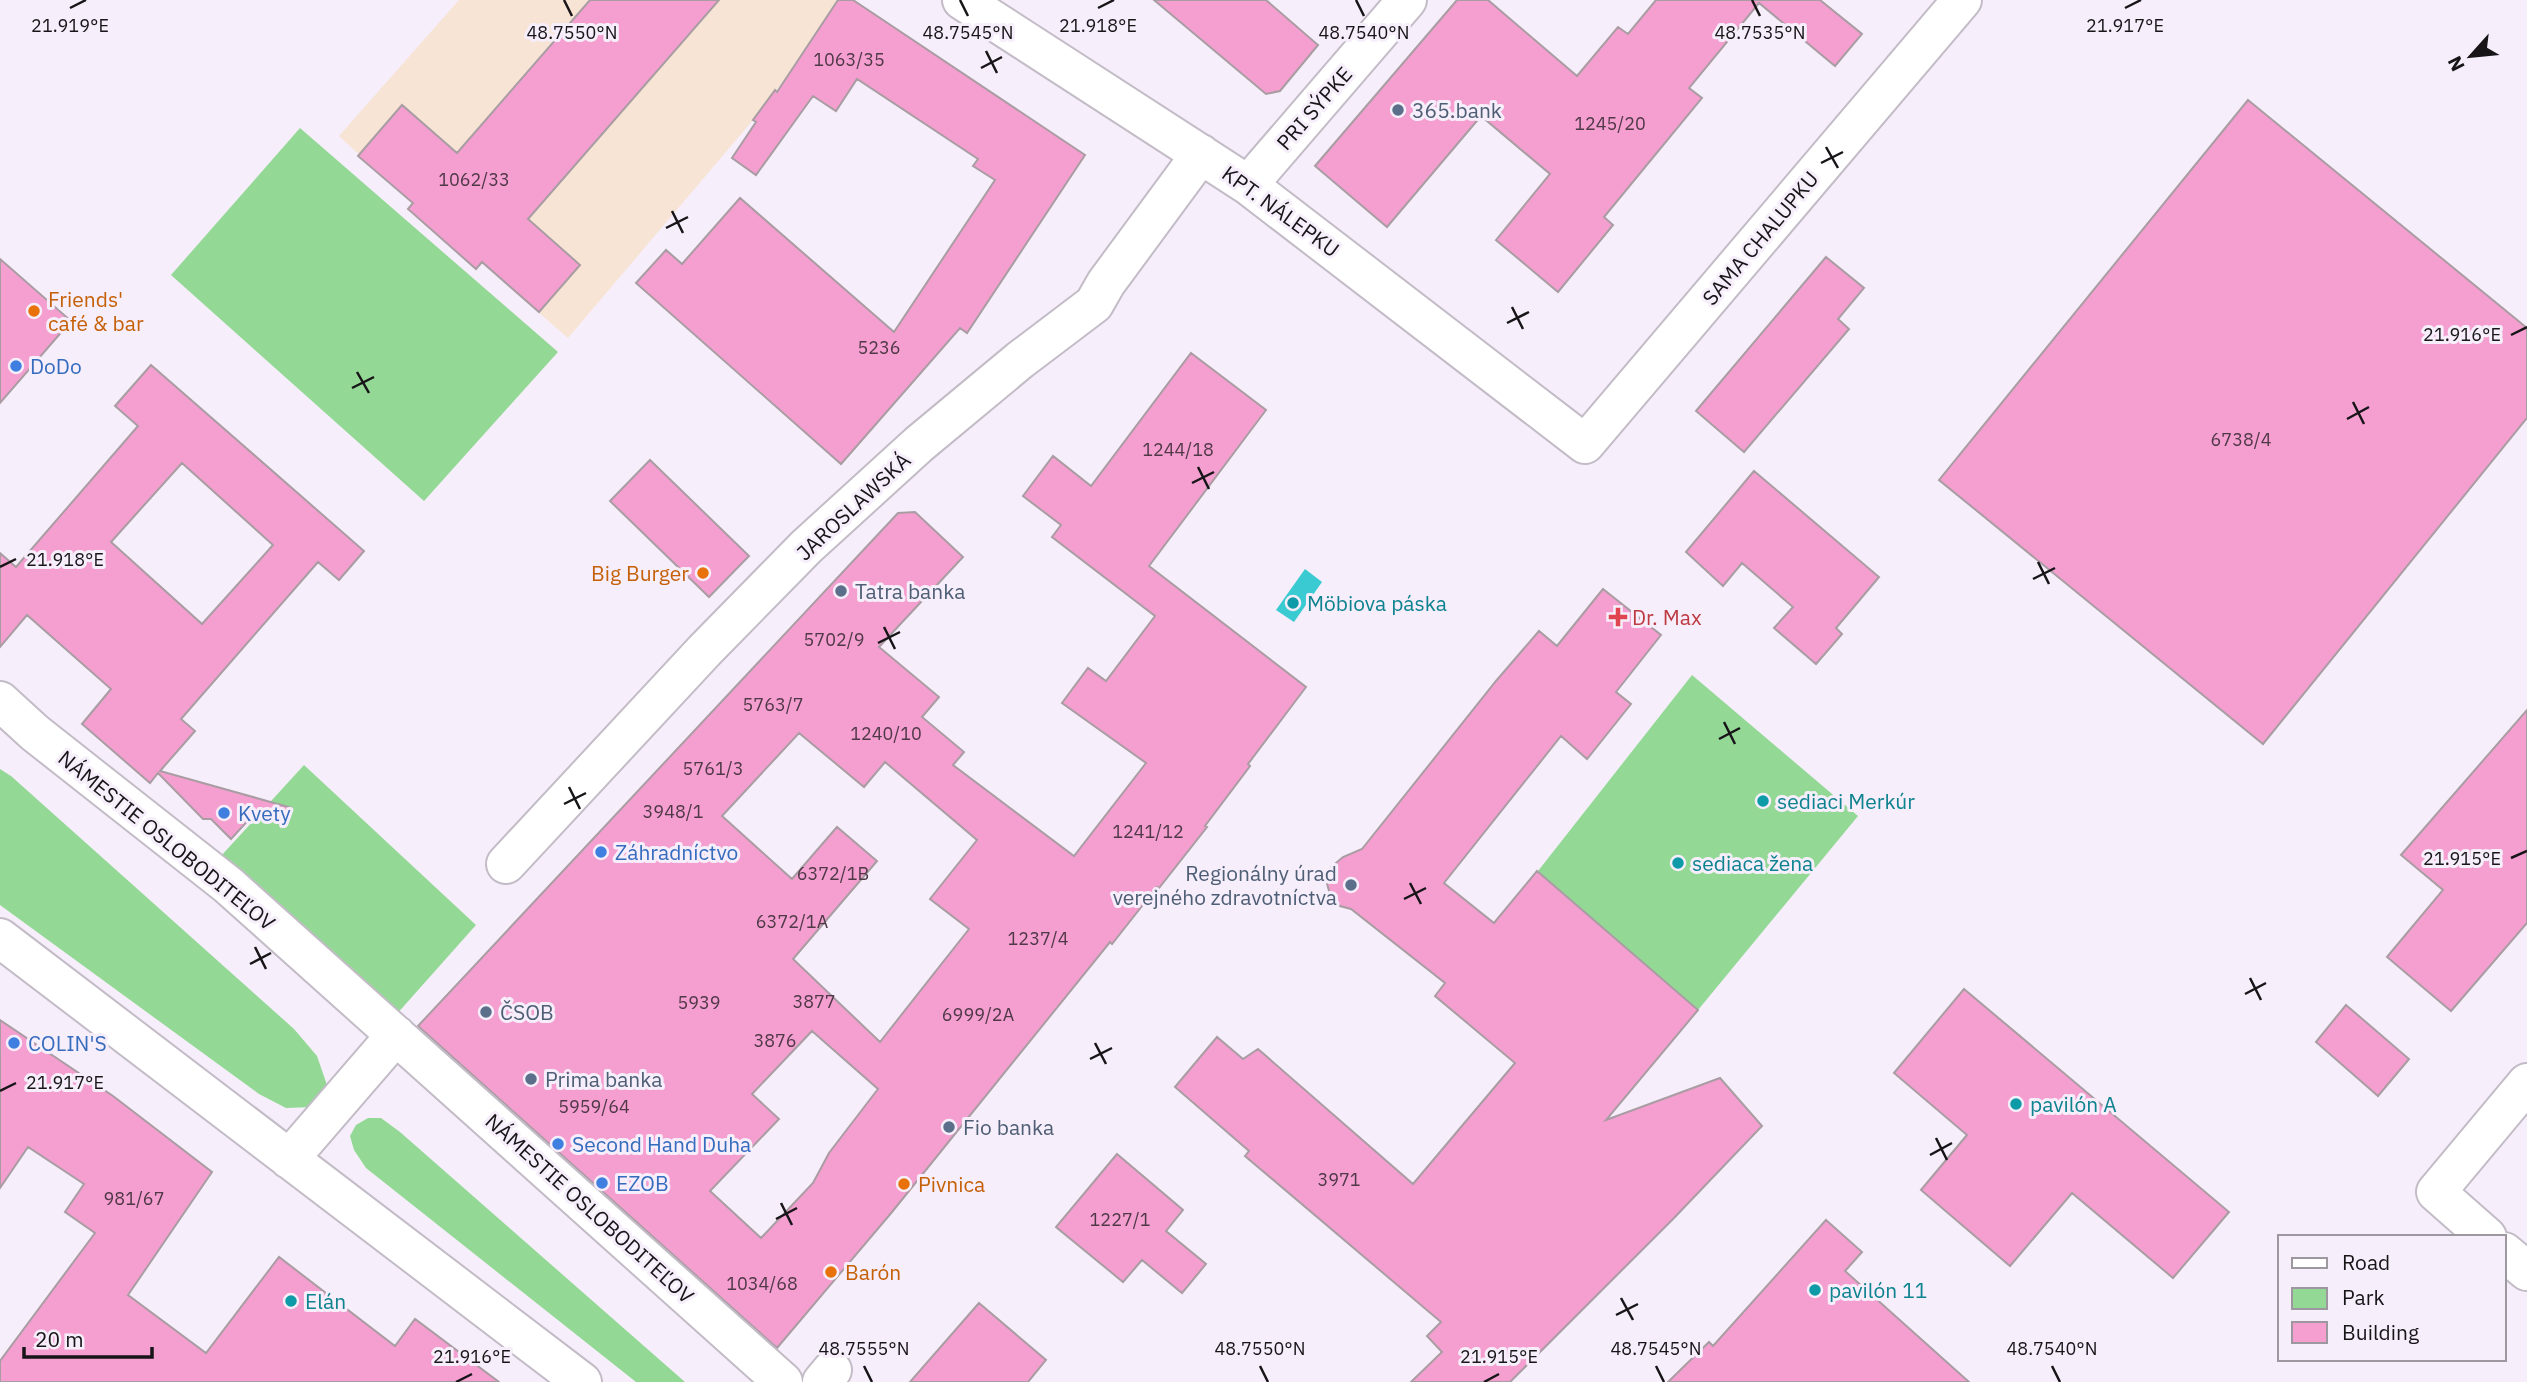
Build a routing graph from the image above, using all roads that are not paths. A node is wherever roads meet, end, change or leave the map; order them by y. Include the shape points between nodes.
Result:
1 (962, 0) edge
2 (1407, 0) edge
3 (1962, 0) edge
4 (1200, 154) junction
5 (1248, 185) junction
6 (1585, 444) joint
7 (0, 701) edge
8 (506, 864) dead end
9 (0, 938) edge
10 (396, 1035) junction
11 (2527, 1083) edge
12 (289, 1159) junction
13 (2485, 1235) edge
14 (2506, 1254) edge
15 (2527, 1271) edge
16 (582, 1382) edge
17 (783, 1382) edge

1 - 4 street, KPT. NÁLEPKU
2 - 5 street, PRI SÝPKE
3 - 6 street, SAMA CHALUPKU
4 - 5 street, KPT. NÁLEPKU
4 - 8 street, JAROSLAWSKÁ via 1094,304 919,444 806,547
5 - 6 street, KPT. NÁLEPKU
7 - 10 street, NÁMESTIE OSLOBODITEĽOV via 228,885
9 - 12 street
10 - 12 street
10 - 17 street, NÁMESTIE OSLOBODITEĽOV
11 - 13 street via 2436,1192
12 - 16 street
14 - 15 street

